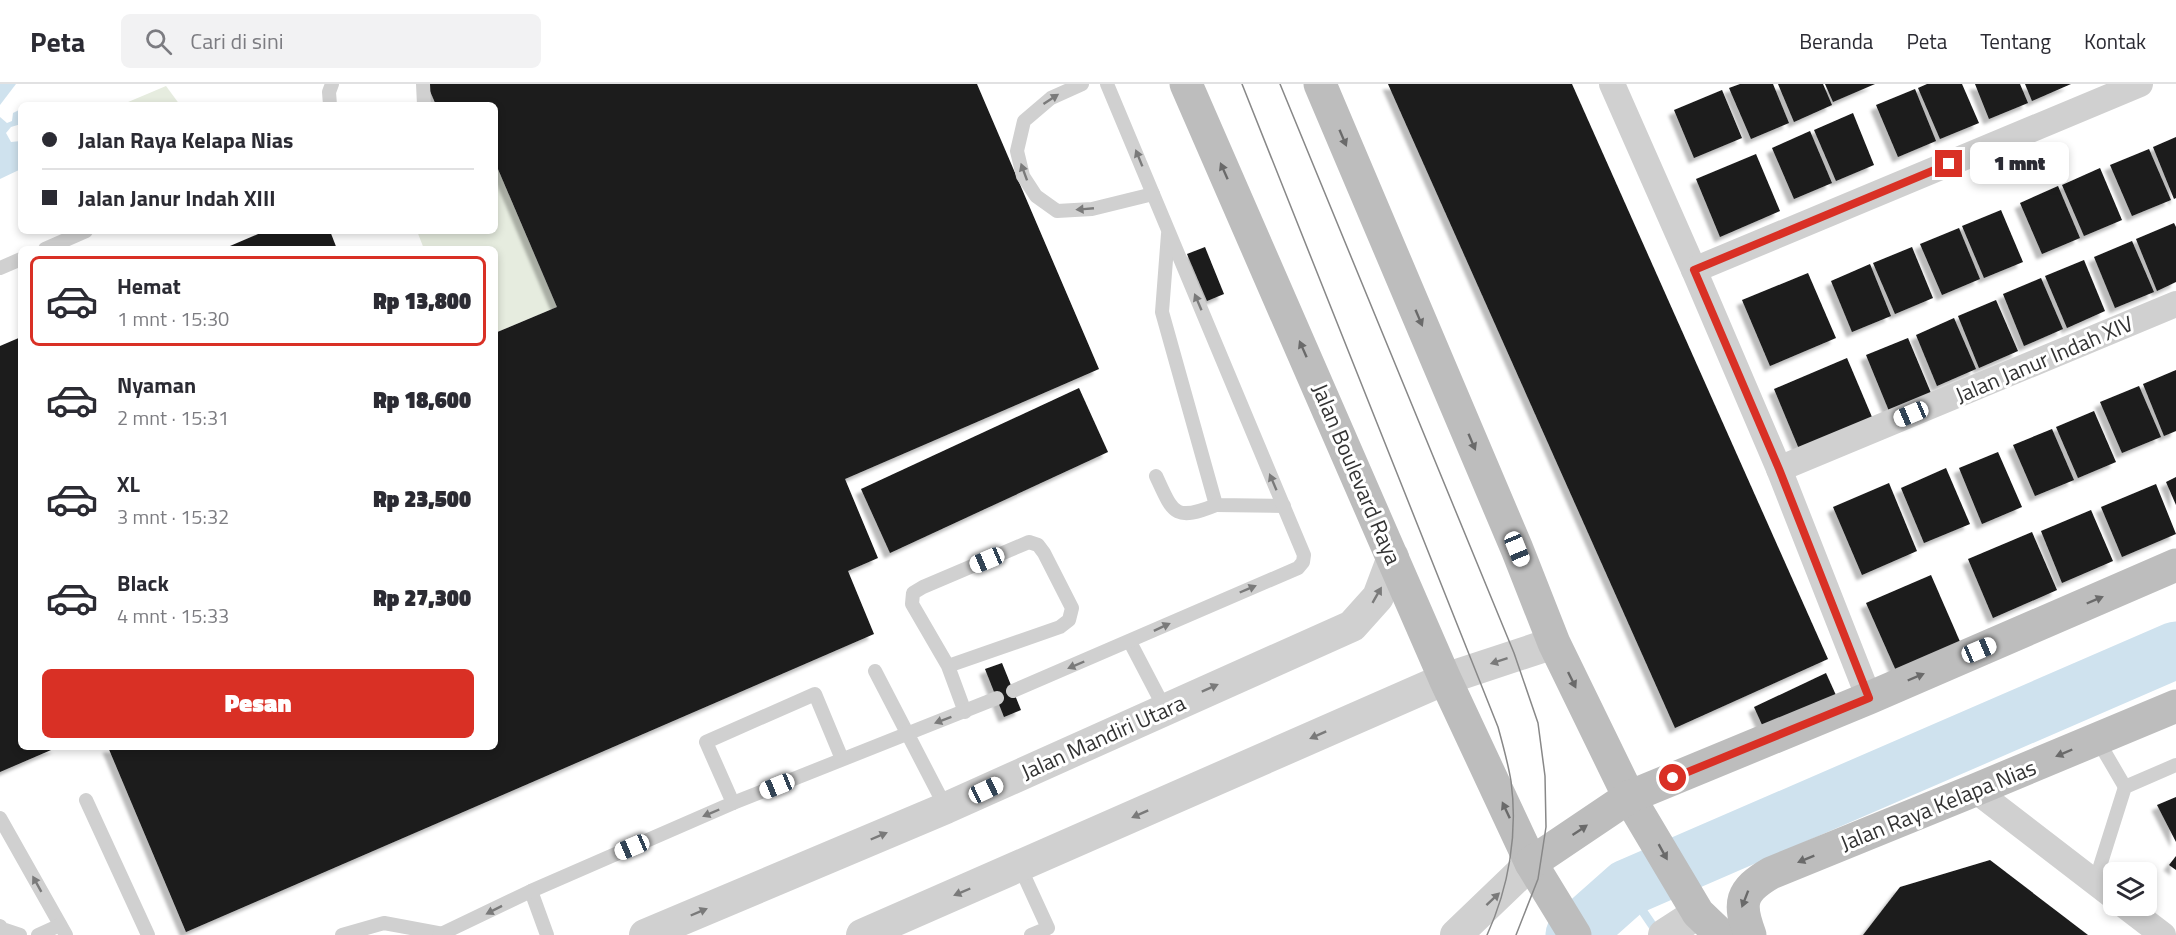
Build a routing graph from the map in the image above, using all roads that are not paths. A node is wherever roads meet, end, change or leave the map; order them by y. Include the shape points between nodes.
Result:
1 (332, 84) edge
2 (423, 84) edge
3 (1082, 84) edge
4 (1107, 84) edge
5 (1186, 84) edge
6 (1320, 84) edge
7 (2140, 84) edge
8 (1615, 85) edge
9 (330, 102) edge
10 (424, 102) edge
11 (1153, 194) junction
12 (1168, 232) junction
13 (79, 234) edge
14 (52, 246) edge
15 (18, 260) edge
16 (0, 268) edge
17 (1694, 270) junction
18 (2176, 304) edge
19 (1779, 469) junction
20 (1156, 476) dead end
21 (1216, 505) junction
22 (1284, 506) junction
23 (1393, 557) junction
24 (2176, 565) edge
25 (1130, 642) junction
26 (1554, 643) junction
27 (948, 666) junction
28 (875, 671) dead end
29 (1445, 679) junction
30 (1013, 692) dead end
31 (997, 698) dead end
32 (1869, 698) junction
33 (2176, 706) edge
34 (1165, 708) junction
35 (965, 712) junction
36 (906, 734) junction
37 (2097, 739) junction
38 (842, 759) junction
39 (2176, 765) edge
40 (2125, 787) junction
41 (1975, 790) junction
42 (1629, 796) junction
43 (86, 800) dead end
44 (733, 803) junction
45 (946, 808) junction
46 (0, 818) edge
47 (2110, 862) edge
48 (1531, 863) junction
49 (1020, 867) junction
50 (2103, 889) edge
51 (531, 891) junction
52 (2138, 916) edge
53 (0, 926) edge
54 (1570, 927) edge
55 (1690, 927) edge
56 (63, 930) edge
57 (441, 934) edge
58 (21, 935) edge
59 (38, 935) edge
60 (148, 935) edge
61 (342, 935) edge
62 (547, 935) edge
63 (645, 935) edge
64 (862, 935) edge
65 (1031, 935) edge
66 (1455, 935) edge
67 (1750, 935) edge
68 (2163, 935) edge

1 - 9 lane
2 - 10 lane
11 -> 3 lane via 1092,209 1057,211 1036,196 1023,176 1017,151 1024,121 1051,98
11 -> 4 lane
23 -> 5 main road, Jalan Boulevard Raya
6 -> 26 main road
7 - 17 street
8 - 17 street
11 - 12 lane
12 - 21 lane via 1162,312
22 -> 12 lane
13 - 14 lane
15 - 16 lane
17 - 19 street
18 - 19 street, Jalan Janur Indah XIV
19 - 32 street
20 - 21 lane via 1170,506 1179,513 1194,514
21 - 22 lane
25 -> 22 lane via 1298,568 1304,555
23 - 29 main road, Jalan Boulevard Raya
34 -> 23 street, Jalan Mandiri Utara via 1352,626 1378,597
32 -> 24 main road
25 -> 30 lane
25 - 34 lane
26 -> 29 street
26 -> 42 main road
27 - 27 lane via 912,604 913,593 1029,542 1038,545 1072,608 1069,620 1060,627
27 - 35 lane
28 - 36 lane
48 -> 29 main road, Jalan Boulevard Raya
29 -> 49 street
31 - 35 lane
32 - 42 main road
33 - 37 main road, Jalan Raya Kelapa Nias
34 - 45 street, Jalan Mandiri Utara
35 -> 36 lane
36 - 38 lane
36 - 45 lane
37 - 40 lane
37 -> 41 main road, Jalan Raya Kelapa Nias
38 - 44 lane
38 - 44 lane via 815,694 706,741
39 - 40 lane
40 - 47 lane
41 - 50 street
41 -> 67 main road, Jalan Raya Kelapa Nias via 1760,879 1744,896 1742,909
48 -> 42 main road
42 -> 55 main road via 1678,880
43 - 60 lane
44 -> 51 lane
63 -> 45 street, Jalan Mandiri Utara
56 -> 46 lane
48 - 54 main road, Jalan Boulevard Raya
66 -> 48 street
49 -> 64 street
49 - 65 lane via 1048,928
51 -> 57 lane
51 - 62 lane
52 - 68 street
53 - 58 lane
56 - 59 lane
57 - 61 lane via 384,923

